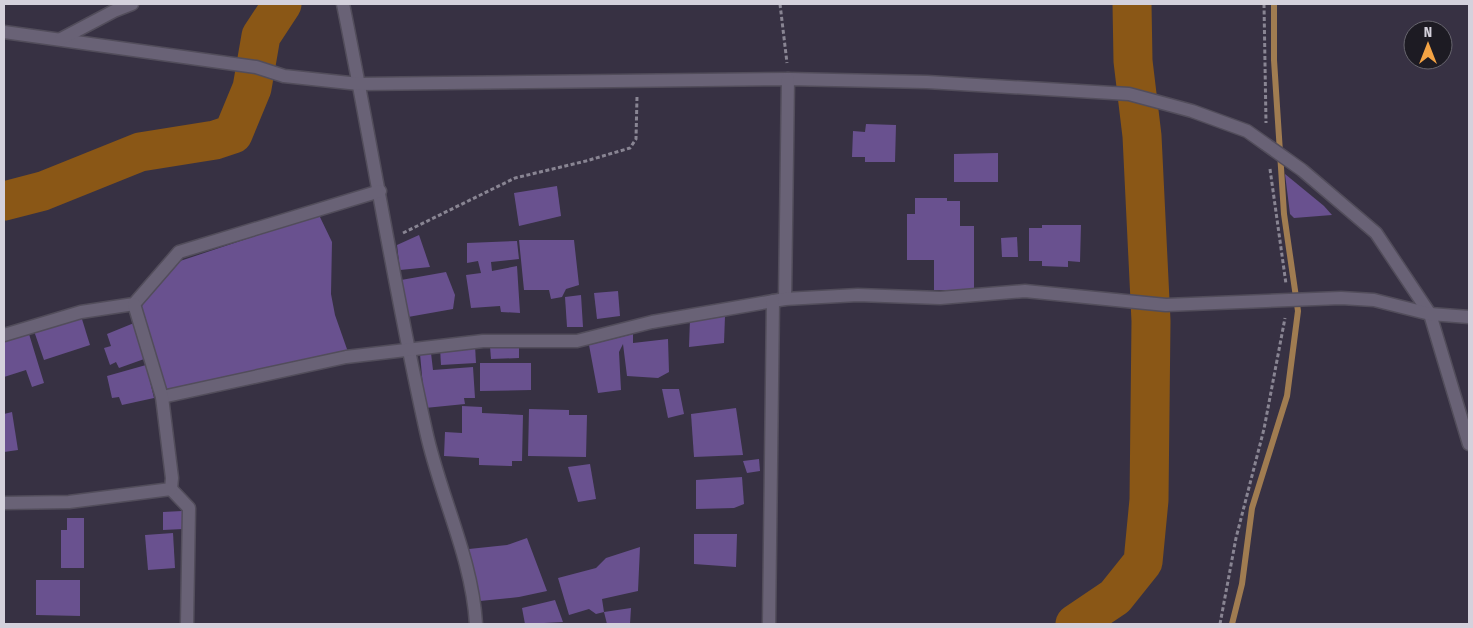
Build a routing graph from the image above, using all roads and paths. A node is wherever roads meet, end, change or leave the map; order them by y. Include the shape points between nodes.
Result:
1 (132, 4) edge
2 (343, 4) edge
3 (780, 4) edge
4 (1264, 4) edge
5 (4, 32) edge
6 (61, 39) junction
7 (788, 79) junction
8 (637, 81) junction
9 (359, 84) junction
10 (1267, 145) junction
11 (380, 191) junction
12 (389, 240) junction
13 (779, 300) junction
14 (1288, 300) junction
15 (134, 304) junction
16 (1430, 314) junction
17 (1469, 317) edge
18 (4, 335) edge
19 (407, 349) junction
20 (162, 397) junction
21 (1469, 444) edge
22 (171, 490) junction
23 (4, 503) edge
24 (187, 624) edge
25 (476, 624) edge
26 (769, 624) edge
27 (1220, 624) edge

1 - 6 street via 114,10
2 - 9 street
3 - 7 path
4 - 10 path
5 - 6 street
6 - 9 street via 256,67 284,76
7 - 8 street
7 - 10 street via 927,82 1129,94 1247,131
7 - 13 street
8 - 9 street
8 - 12 path via 636,138 630,148 515,178
9 - 11 street
10 - 14 path
10 - 16 street via 1302,170 1376,233
11 - 12 street
11 - 15 street via 179,252
12 - 19 street
13 - 14 street via 858,296 940,298 1025,292 1166,305
13 - 19 street via 652,322 577,341 483,341
13 - 26 street
14 - 16 street via 1374,300
14 - 27 path via 1276,372 1236,538
15 - 18 street via 81,312
15 - 20 street
16 - 17 street
16 - 21 street
19 - 20 street via 327,361
19 - 25 street via 430,451 456,527 475,606
20 - 22 street
22 - 23 street via 69,502
22 - 24 street via 190,508

